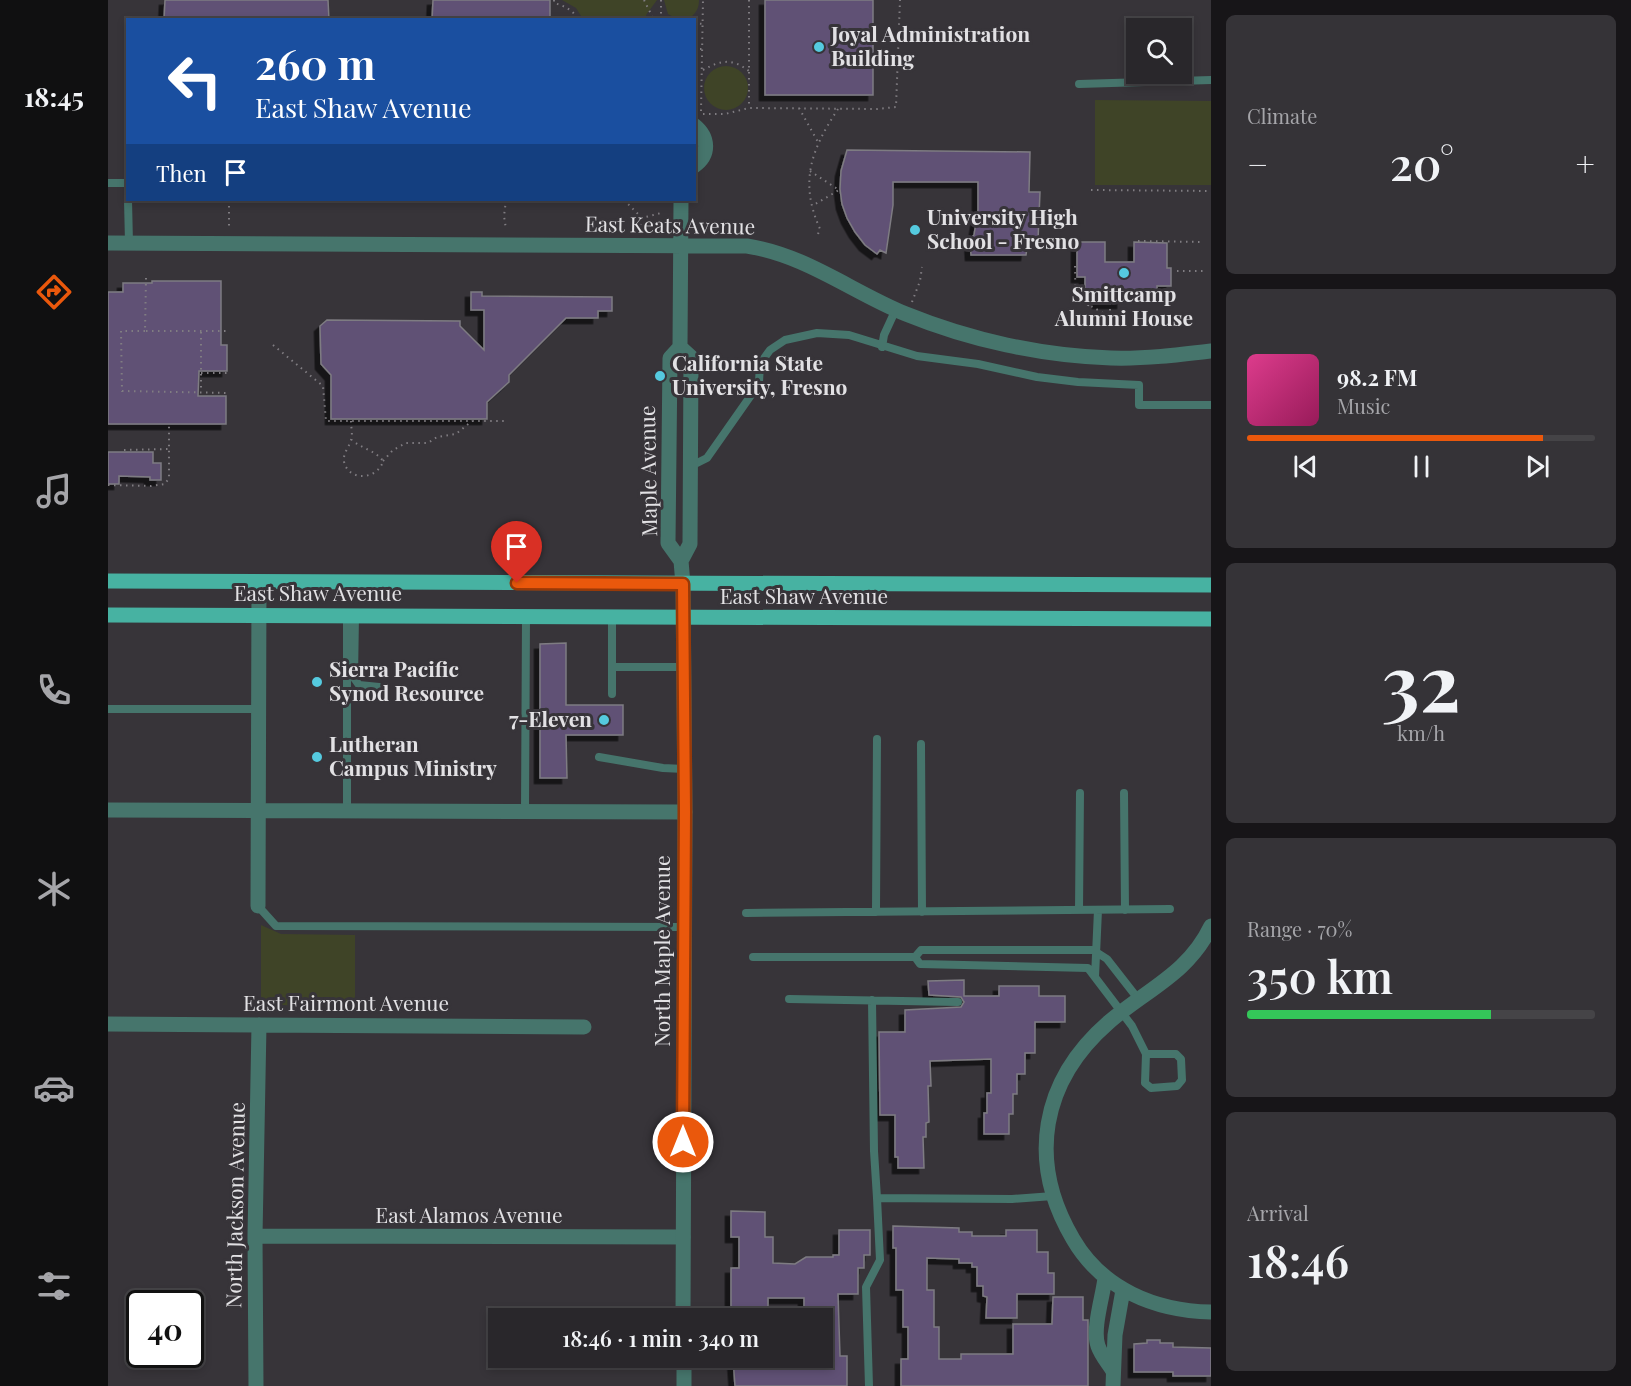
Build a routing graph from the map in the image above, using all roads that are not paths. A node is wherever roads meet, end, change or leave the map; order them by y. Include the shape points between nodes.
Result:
1 (1211, 80) edge
2 (1079, 84) dead end
3 (696, 126) edge
4 (696, 164) edge
5 (108, 183) edge
6 (126, 183) edge
7 (128, 201) edge
8 (681, 201) edge
9 (108, 243) edge
10 (129, 243) junction
11 (682, 246) junction
12 (896, 309) junction
13 (680, 347) junction
14 (882, 347) junction
15 (1211, 351) edge
16 (1211, 405) edge
17 (691, 466) junction
18 (681, 561) junction
19 (108, 581) edge
20 (260, 582) junction
21 (683, 584) junction
22 (1211, 585) edge
23 (108, 615) edge
24 (259, 615) junction
25 (351, 616) junction
26 (526, 616) junction
27 (612, 617) junction
28 (682, 618) junction
29 (1211, 619) edge
30 (612, 667) junction
31 (683, 667) junction
32 (379, 687) dead end
33 (612, 694) dead end
34 (108, 709) edge
35 (258, 709) junction
36 (878, 740) dead end
37 (921, 744) dead end
38 (599, 757) dead end
39 (684, 769) junction
40 (1080, 793) dead end
41 (1124, 793) dead end
42 (108, 810) edge
43 (258, 810) junction
44 (347, 811) junction
45 (525, 812) junction
46 (685, 812) junction
47 (258, 906) joint
48 (1170, 909) dead end
49 (1079, 910) junction
50 (1098, 910) junction
51 (1125, 910) junction
52 (876, 912) junction
53 (922, 912) junction
54 (746, 913) dead end
55 (684, 927) junction
56 (1210, 931) edge
57 (1097, 953) junction
58 (753, 957) dead end
59 (915, 957) junction
60 (1095, 977) junction
61 (789, 999) dead end
62 (1139, 999) junction
63 (872, 1000) junction
64 (958, 1002) dead end
65 (1122, 1012) junction
66 (108, 1024) edge
67 (259, 1025) junction
68 (584, 1027) dead end
69 (1146, 1054) junction
70 (1053, 1196) junction
71 (877, 1198) junction
72 (255, 1236) junction
73 (683, 1237) junction
74 (1105, 1278) junction
75 (1123, 1290) junction
76 (683, 1308) edge
77 (1211, 1312) edge
78 (684, 1368) edge
79 (1113, 1378) edge
80 (256, 1386) edge
81 (684, 1386) edge
82 (869, 1386) edge

1 - 2 lane
3 - 4 street via 706,145 702,160
5 - 6 lane
7 - 10 lane
8 - 11 street, Maple Avenue
9 - 10 street, East Keats Avenue
10 - 11 street, East Keats Avenue
11 - 12 street, East Keats Avenue via 747,246 780,253
11 - 13 street, Maple Avenue
12 - 14 lane
12 - 15 street, East Keats Avenue via 993,342 1050,352 1143,358
13 - 17 street, Maple Avenue via 691,357
13 - 18 street, Maple Avenue via 669,358 668,543
14 - 16 lane via 1037,377 1139,385 1139,405
14 - 17 lane via 833,333 816,333 777,344 762,361 758,385 707,458
17 - 18 street, Maple Avenue via 690,544
18 - 21 street, Maple Avenue
19 - 20 main road, East Shaw Avenue
20 - 21 main road, East Shaw Avenue
20 - 24 street
21 - 22 main road, East Shaw Avenue
21 - 28 street, North Maple Avenue
23 - 24 main road, East Shaw Avenue
24 - 25 main road, East Shaw Avenue
24 - 35 street
25 - 26 main road, East Shaw Avenue
25 - 32 lane via 354,678 358,685
25 - 44 lane
26 - 27 main road, East Shaw Avenue
26 - 45 lane
27 - 28 main road, East Shaw Avenue
27 - 30 lane
28 - 29 main road, East Shaw Avenue
28 - 31 street, North Maple Avenue
30 - 31 lane
30 - 33 lane
31 - 39 street, North Maple Avenue
34 - 35 lane
35 - 43 street
36 - 52 lane
37 - 53 lane
38 - 39 lane
39 - 46 street, North Maple Avenue
40 - 49 lane
41 - 51 lane
42 - 43 street
43 - 44 street
43 - 47 street
44 - 45 street
45 - 46 street
46 - 55 street, North Maple Avenue
47 - 55 lane via 276,926
48 - 51 lane
49 - 50 lane
49 - 53 lane
50 - 51 lane
50 - 57 lane
52 - 53 lane
52 - 54 lane
55 - 73 street, North Maple Avenue
56 - 62 street via 1185,964
57 - 59 lane via 921,950
57 - 60 lane
57 - 62 lane via 1107,959
58 - 59 lane
59 - 60 lane via 920,964 1088,968
60 - 65 lane
61 - 63 lane
62 - 65 street
63 - 64 lane
63 - 71 lane
65 - 69 lane
65 - 70 street via 1092,1039 1059,1087 1046,1135
66 - 67 street, East Fairmont Avenue
67 - 68 street, East Fairmont Avenue
67 - 72 street, North Jackson Avenue
69 - 69 lane via 1176,1054 1181,1059 1182,1080 1177,1086 1151,1088 1145,1083
70 - 71 lane
70 - 74 street via 1079,1248
71 - 82 lane via 880,1260 866,1287
72 - 73 street, East Alamos Avenue
72 - 80 street, North Jackson Avenue
73 - 76 street, North Maple Avenue
74 - 75 street
74 - 79 street via 1096,1341
75 - 77 street via 1178,1310
75 - 79 street
78 - 81 street

